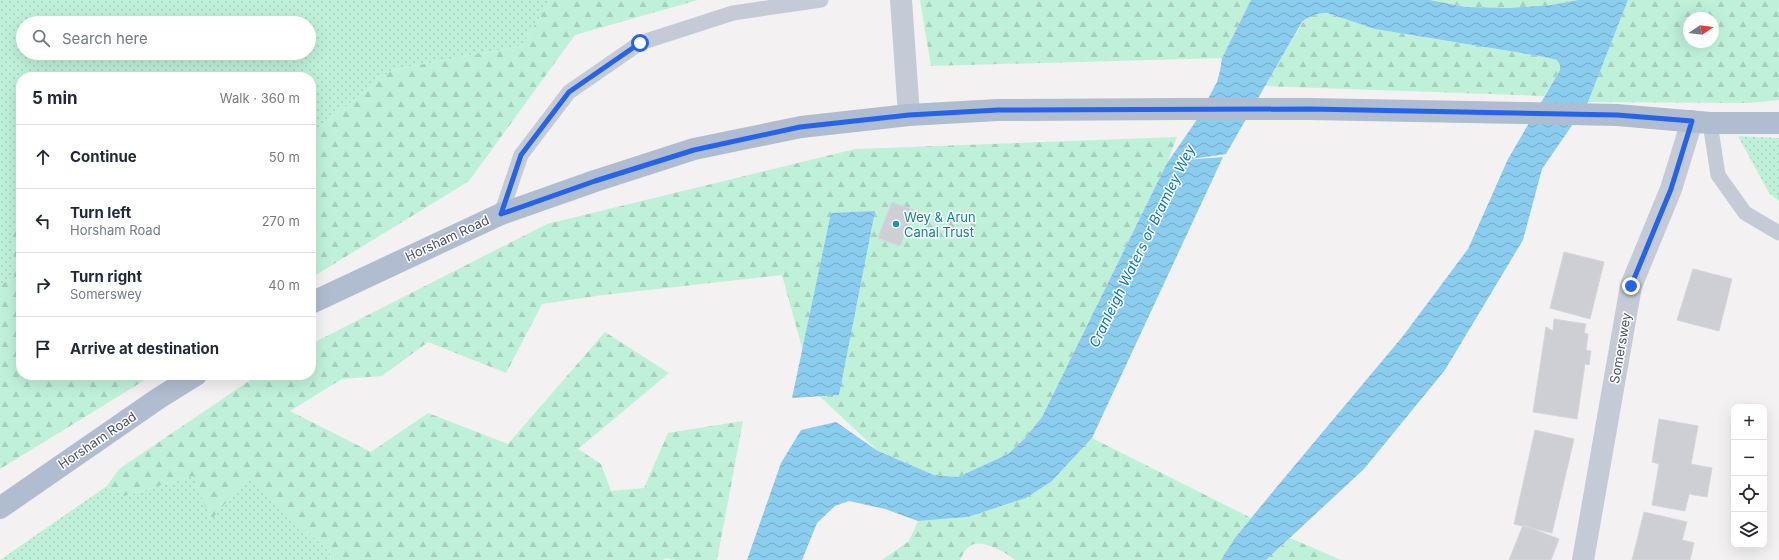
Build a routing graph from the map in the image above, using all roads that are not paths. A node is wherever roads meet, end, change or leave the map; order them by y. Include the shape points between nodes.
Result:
1 (820, 0) edge
2 (901, 0) edge
3 (909, 115) junction
4 (1701, 122) junction
5 (1779, 123) edge
6 (501, 214) junction
7 (1779, 233) edge
8 (316, 301) edge
9 (188, 380) edge
10 (0, 508) edge
11 (1582, 560) edge

1 - 6 lane via 733,13 640,43 569,92 521,155
2 - 3 street
3 - 4 main road, Horsham Road via 998,110 1310,109 1617,115
3 - 6 main road, Horsham Road via 800,127 694,150
4 - 5 main road, Horsham Road
4 - 7 lane via 1718,175 1745,213
4 - 11 street, Somerswey via 1631,286
6 - 8 main road, Horsham Road
9 - 10 main road, Horsham Road

